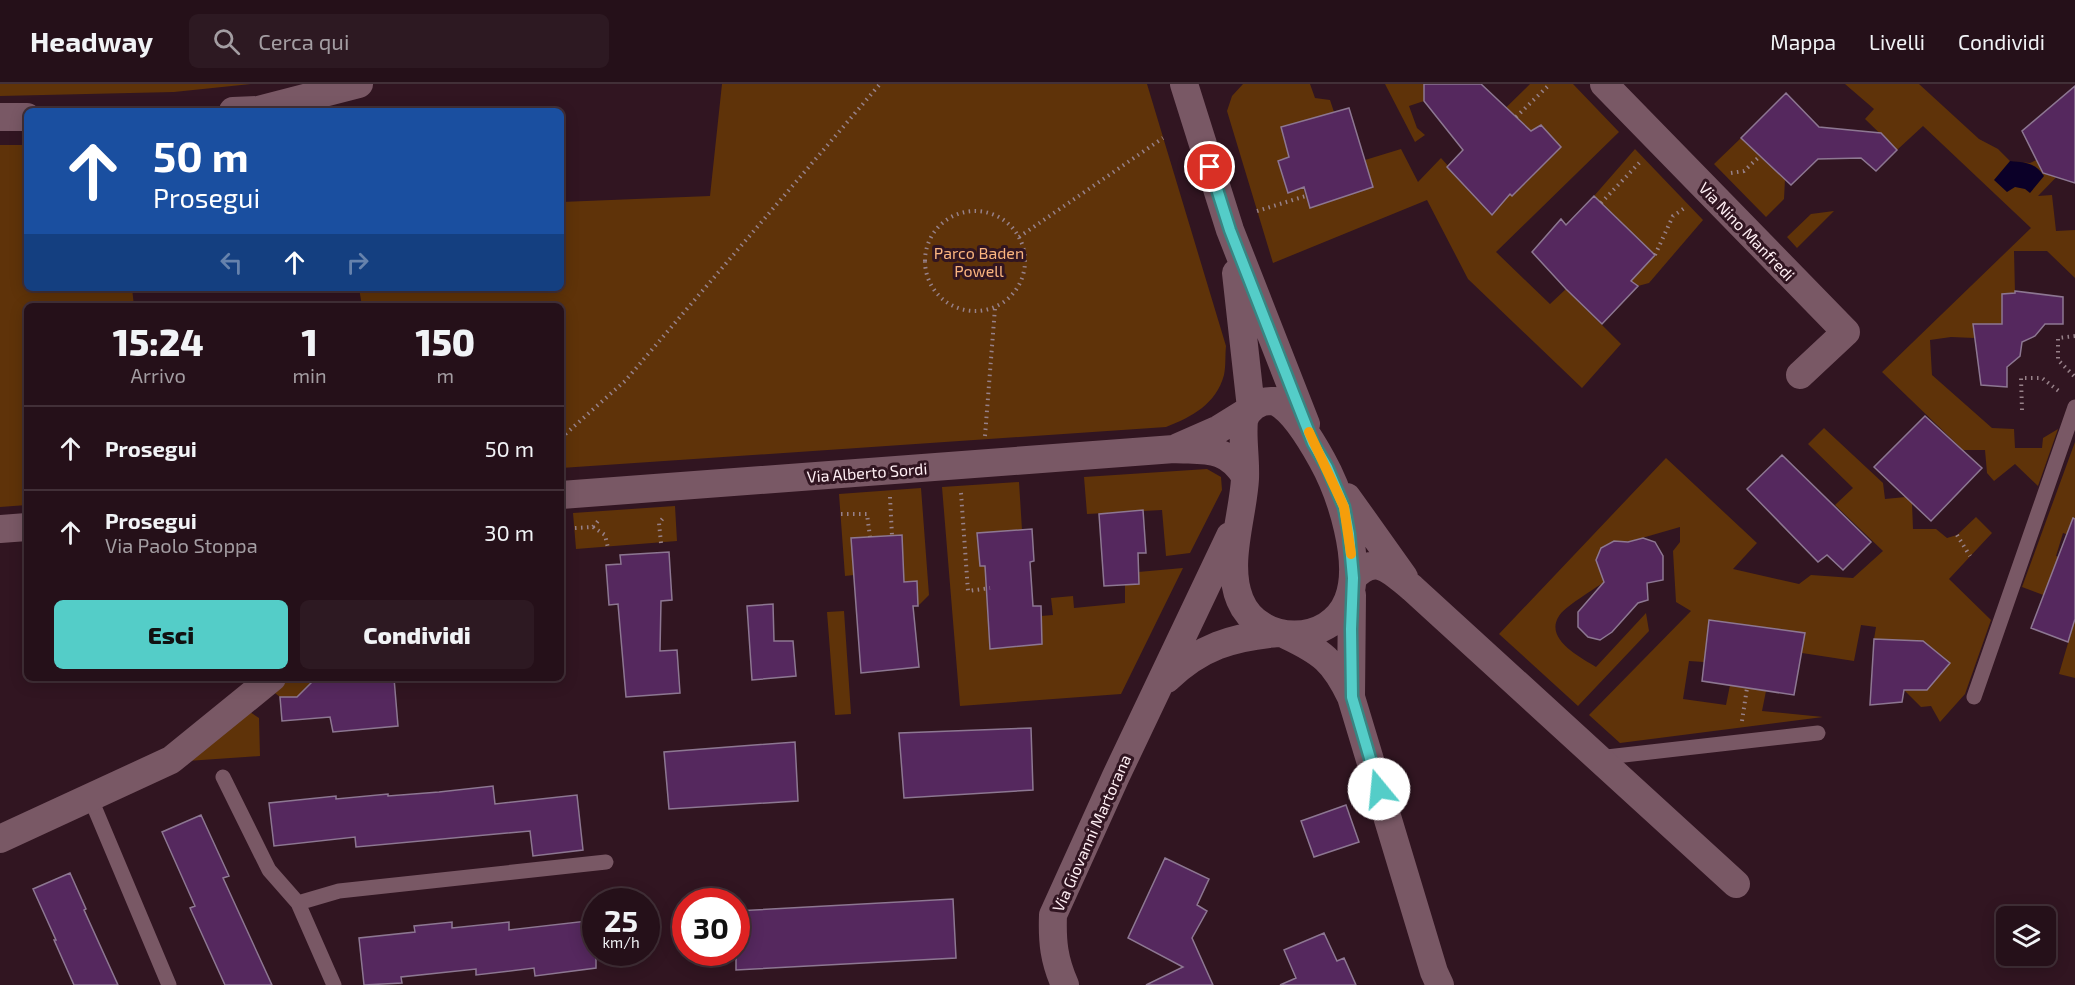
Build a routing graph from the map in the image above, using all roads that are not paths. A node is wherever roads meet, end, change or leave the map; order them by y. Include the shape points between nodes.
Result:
1 (359, 84) edge
2 (1184, 84) edge
3 (1604, 84) edge
4 (266, 108) edge
5 (0, 117) edge
6 (24, 117) edge
7 (1230, 230) junction
8 (1800, 375) dead end
9 (2075, 407) edge
10 (1250, 410) junction
11 (1313, 443) junction
12 (1174, 449) junction
13 (1327, 467) junction
14 (1245, 476) junction
15 (564, 495) edge
16 (1240, 514) junction
17 (24, 527) edge
18 (0, 529) edge
19 (1353, 582) junction
20 (1412, 588) junction
21 (1282, 634) junction
22 (268, 681) edge
23 (1159, 687) junction
24 (1974, 696) dead end
25 (1352, 697) junction
26 (1818, 733) dead end
27 (1598, 758) junction
28 (223, 777) dead end
29 (90, 797) junction
30 (0, 839) edge
31 (606, 862) dead end
32 (1736, 884) dead end
33 (298, 903) junction
34 (169, 985) edge
35 (334, 985) edge
36 (1065, 985) edge
37 (1440, 985) edge

1 - 4 street
2 - 7 street
3 - 8 street, Via Nino Manfredi via 1846,332
5 - 6 street
7 - 10 street
7 - 11 street
9 - 24 lane
10 - 11 street via 1268,401 1280,404
10 - 12 street, Via Alberto Sordi
10 - 14 street via 1244,426
11 - 13 street
12 - 14 street, Via Alberto Sordi via 1230,457
12 - 15 street, Via Alberto Sordi
13 - 19 street via 1344,507
13 - 20 street
14 - 16 street
16 - 21 street via 1234,569 1241,602 1256,621
16 - 23 street, Via Giovanni Martorana
17 - 18 street
19 - 20 street via 1362,569 1379,565
19 - 21 street via 1348,602 1326,626 1311,633
19 - 25 street
20 - 27 street
21 - 23 street via 1229,640 1201,652
21 - 25 street via 1329,660
22 - 29 street via 171,760
23 - 36 street, Via Giovanni Martorana via 1053,915 1056,965
25 - 37 street
26 - 27 lane
27 - 32 street
28 - 33 lane via 268,870
29 - 30 street
29 - 34 lane
31 - 33 lane via 339,891
33 - 35 lane

